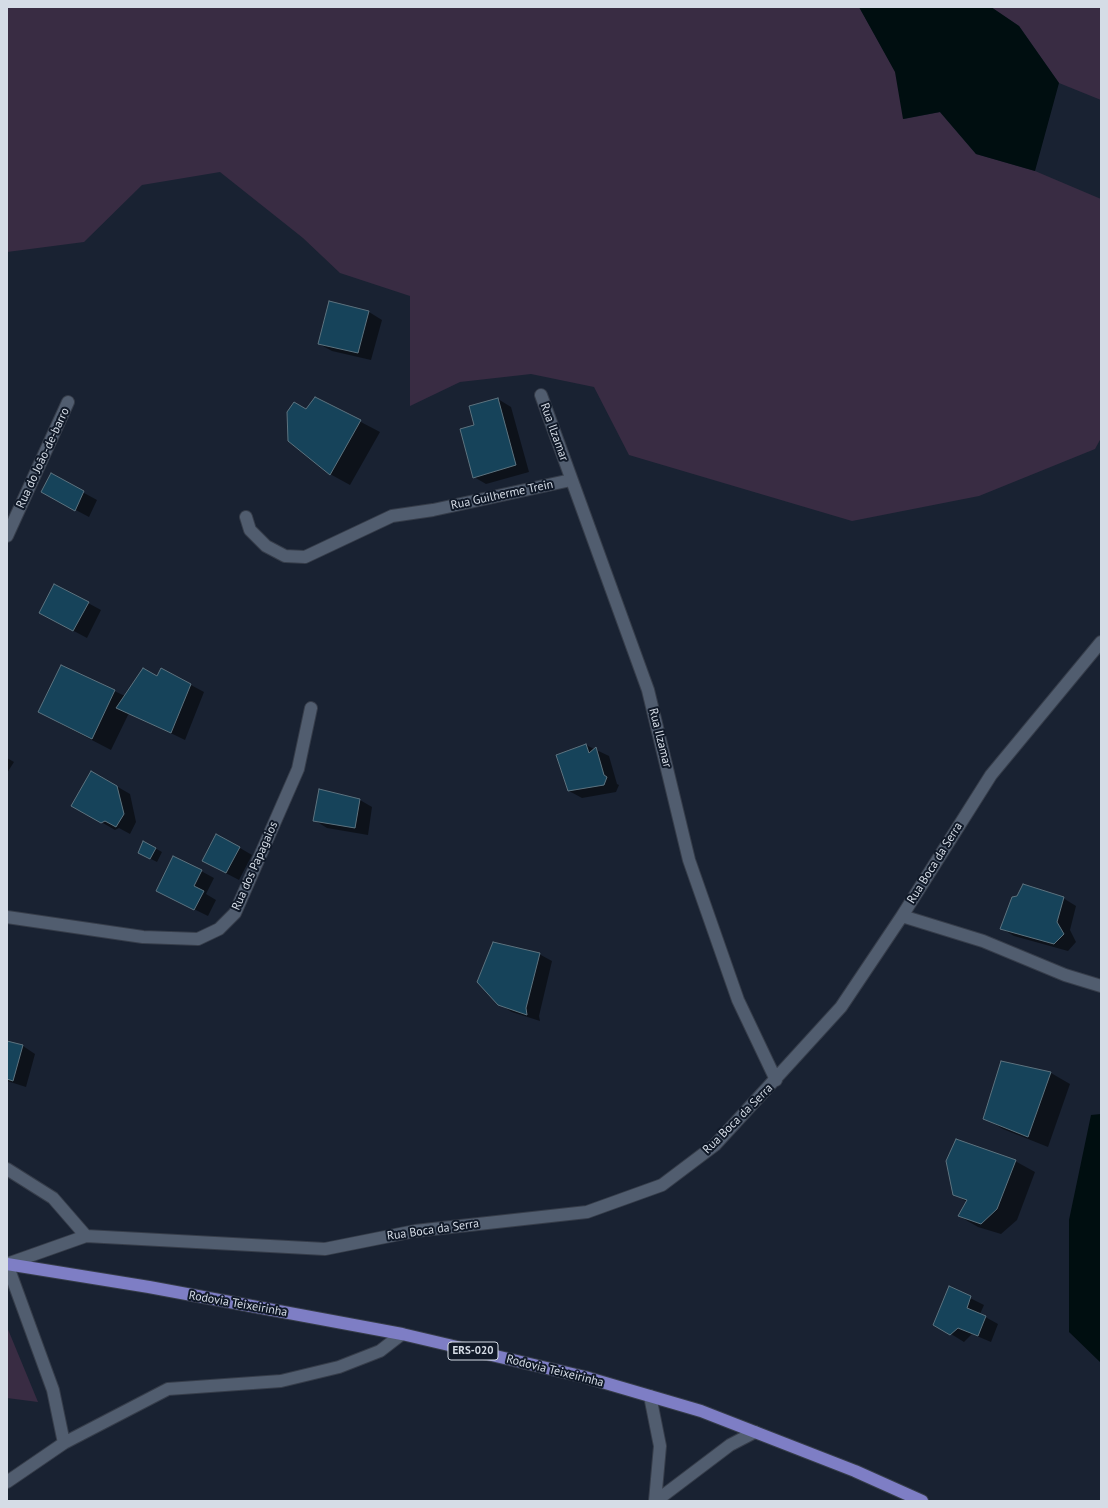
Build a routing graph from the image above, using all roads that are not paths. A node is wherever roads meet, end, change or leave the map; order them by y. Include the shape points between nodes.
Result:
1 (541, 395) dead end
2 (68, 402) dead end
3 (571, 480) junction
4 (246, 517) dead end
5 (7, 536) edge
6 (1101, 642) edge
7 (311, 708) dead end
8 (902, 916) junction
9 (7, 917) edge
10 (1101, 986) edge
11 (776, 1080) junction
12 (7, 1169) edge
13 (86, 1236) junction
14 (7, 1264) edge
15 (402, 1334) junction
16 (650, 1396) junction
17 (755, 1432) junction
18 (64, 1443) junction
19 (7, 1482) edge
20 (656, 1501) edge
21 (922, 1501) edge

1 - 3 street, Rua Ilzamar
2 - 5 street, Rua do João-de-barro
3 - 4 street, Rua Guilherme Trein via 433,510 392,516 305,557 285,556 266,546 250,530
3 - 11 street, Rua Ilzamar via 648,690 689,860 738,1000
6 - 8 street, Rua Boca da Serra via 990,775
7 - 9 street, Rua dos Papagaios via 298,770 235,913 219,929 198,939 143,937
8 - 10 street via 983,941 1065,975
8 - 11 street, Rua Boca da Serra via 842,1007
11 - 13 street, Rua Boca da Serra via 715,1145 662,1185 588,1212 415,1230 325,1249
12 - 13 street via 52,1198
13 - 14 street, Rua Boca da Serra
14 - 15 main road, Rodovia Teixeirinha / ERS-020 via 149,1287
14 - 18 street via 53,1390
15 - 16 main road, Rodovia Teixeirinha / ERS-020 via 585,1377
15 - 18 street via 380,1351 339,1368 281,1381 168,1389
16 - 17 main road, Rodovia Teixeirinha / ERS-020 via 701,1411
16 - 20 street via 660,1446
17 - 20 street via 730,1445
17 - 21 main road, Rodovia Teixeirinha / ERS-020 via 855,1470
18 - 19 street

